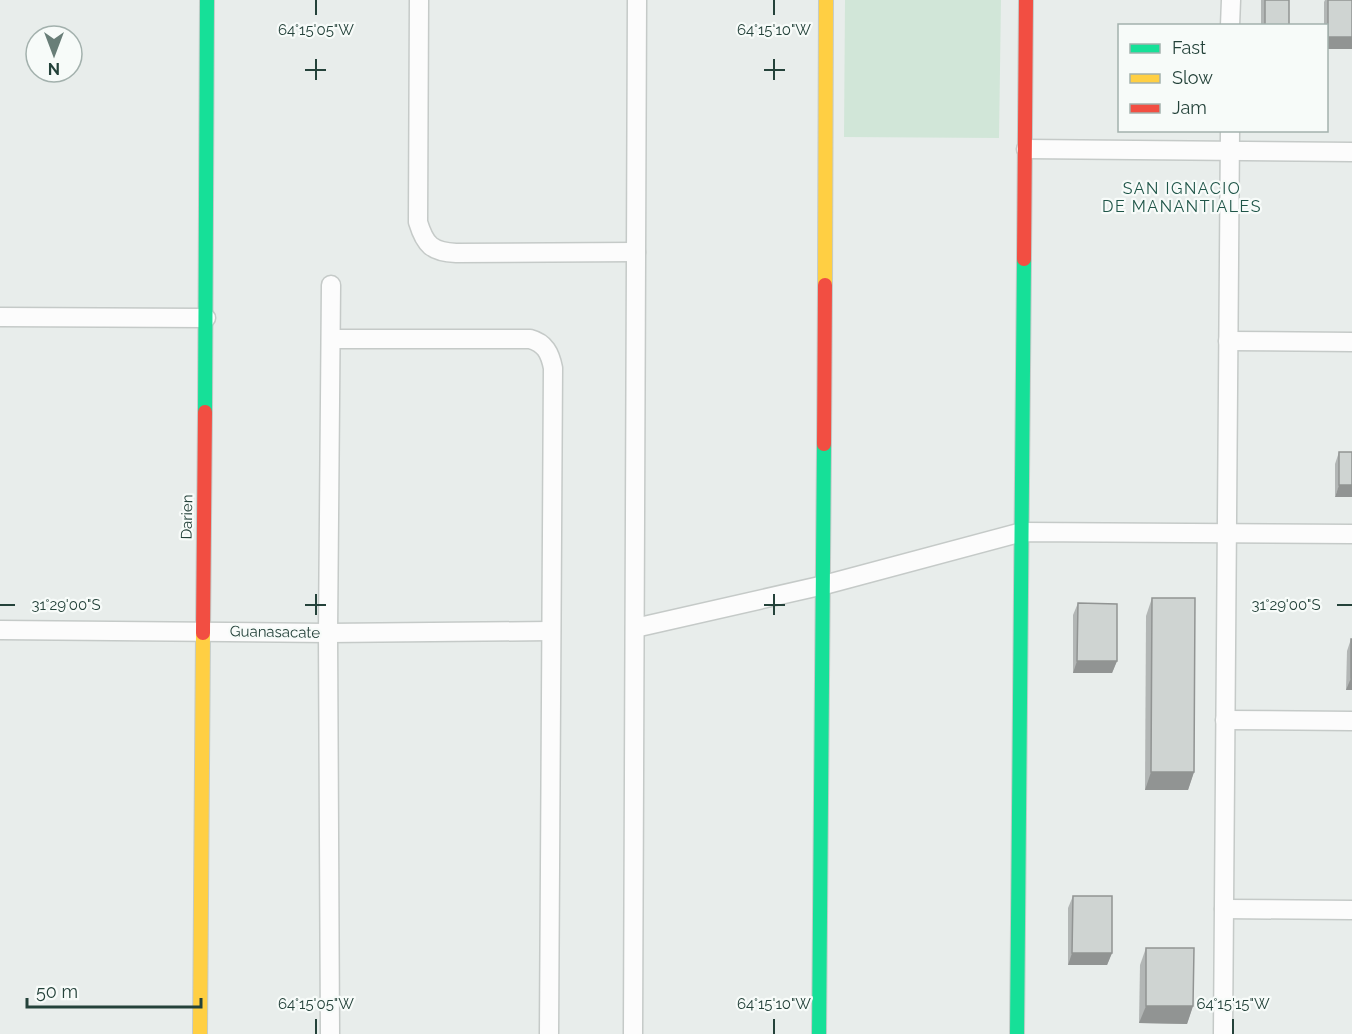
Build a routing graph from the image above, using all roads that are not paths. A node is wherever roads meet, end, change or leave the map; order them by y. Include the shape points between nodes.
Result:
1 (207, 0) edge
2 (419, 0) edge
3 (637, 0) edge
4 (826, 0) edge
5 (1026, 0) edge
6 (1230, 0) edge
7 (1230, 24) edge
8 (1230, 132) edge
9 (1026, 149) junction
10 (1229, 151) junction
11 (1352, 152) edge
12 (636, 252) junction
13 (331, 285) dead end
14 (0, 317) edge
15 (206, 318) junction
16 (331, 339) junction
17 (1228, 341) junction
18 (1352, 342) edge
19 (1022, 532) junction
20 (1227, 534) junction
21 (1352, 534) edge
22 (824, 585) junction
23 (635, 628) junction
24 (0, 630) edge
25 (202, 631) junction
26 (551, 631) junction
27 (328, 633) junction
28 (1226, 720) junction
29 (1352, 721) edge
30 (1224, 909) junction
31 (1352, 910) edge
32 (200, 1034) edge
33 (330, 1034) edge
34 (549, 1034) edge
35 (633, 1034) edge
36 (819, 1034) edge
37 (1017, 1034) edge
38 (1223, 1034) edge

1 - 15 street, Darien
2 - 12 street via 418,222 430,246 456,253
3 - 12 street
4 - 22 street
5 - 9 street
6 - 7 street
8 - 10 street
9 - 10 street
9 - 19 street
10 - 11 street
10 - 17 street
12 - 23 street
13 - 16 street
14 - 15 street
15 - 25 street, Darien
16 - 26 street via 530,339 546,348 554,368
16 - 27 street
17 - 18 street
17 - 20 street
19 - 20 street
19 - 22 street
19 - 37 street
20 - 21 street
20 - 28 street
22 - 23 street
22 - 36 street
23 - 35 street
24 - 25 street, Guanasacate
25 - 27 street, Guanasacate
25 - 32 street, Darien
26 - 27 street, Guanasacate
26 - 34 street
27 - 33 street
28 - 29 street
28 - 30 street
30 - 31 street
30 - 38 street

